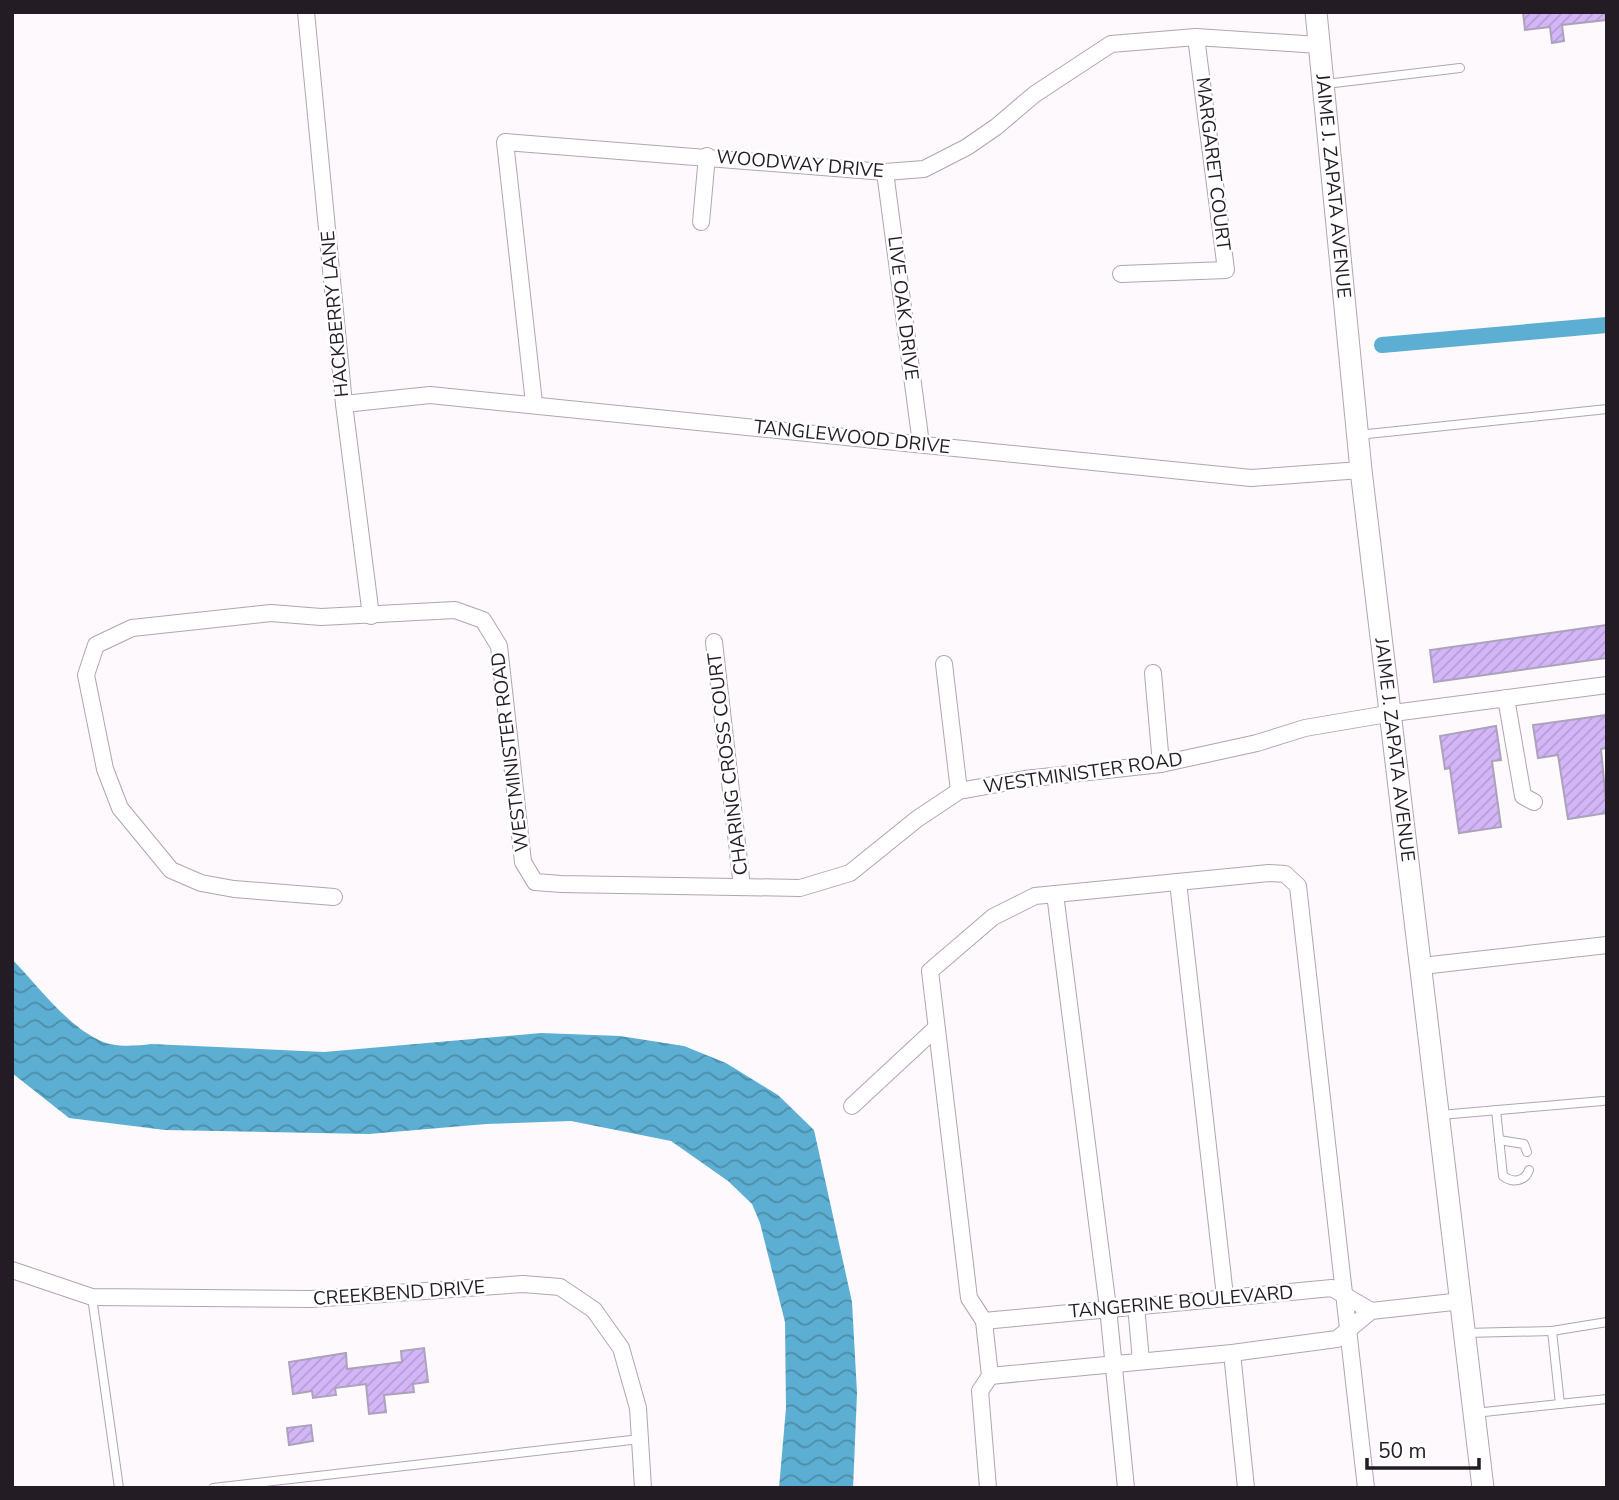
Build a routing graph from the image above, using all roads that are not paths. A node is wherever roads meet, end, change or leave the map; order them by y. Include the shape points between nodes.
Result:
1 (306, 12) edge
2 (1316, 12) edge
3 (1196, 37) junction
4 (1320, 45) junction
5 (1460, 68) dead end
6 (1323, 84) junction
7 (707, 156) junction
8 (885, 172) junction
9 (701, 222) dead end
10 (1121, 274) dead end
11 (344, 404) junction
12 (534, 404) junction
13 (1607, 410) edge
14 (1358, 435) junction
15 (920, 444) junction
16 (1361, 470) junction
17 (371, 615) junction
18 (714, 642) dead end
19 (944, 664) dead end
20 (1153, 673) dead end
21 (1607, 685) edge
22 (1506, 698) junction
23 (1393, 713) junction
24 (1161, 764) junction
25 (959, 791) junction
26 (1534, 802) dead end
27 (1178, 882) junction
28 (742, 887) junction
29 (1055, 894) junction
30 (334, 897) dead end
31 (1607, 945) edge
32 (1422, 966) junction
33 (936, 1028) junction
34 (1602, 1101) dead end
35 (852, 1105) dead end
36 (1496, 1111) junction
37 (1440, 1115) junction
38 (1499, 1140) junction
39 (1527, 1152) dead end
40 (1529, 1170) dead end
41 (12, 1270) edge
42 (1342, 1293) junction
43 (1226, 1296) junction
44 (92, 1297) junction
45 (1462, 1301) junction
46 (1136, 1305) junction
47 (1108, 1308) junction
48 (1371, 1311) junction
49 (985, 1321) junction
50 (1607, 1322) edge
51 (1552, 1331) junction
52 (1347, 1332) junction
53 (1465, 1333) junction
54 (1232, 1353) junction
55 (1141, 1361) junction
56 (1112, 1364) junction
57 (990, 1376) junction
58 (1607, 1399) edge
59 (1560, 1404) junction
60 (1475, 1413) junction
61 (640, 1439) junction
62 (987, 1486) edge
63 (119, 1488) edge
64 (213, 1488) edge
65 (643, 1488) edge
66 (1126, 1488) edge
67 (1247, 1488) edge
68 (1366, 1488) edge
69 (1483, 1488) edge

1 - 11 street, HACKBERRY LANE
2 - 4 street, JAIME J. ZAPATA AVENUE
3 - 4 street, WOODWAY DRIVE
3 - 8 street, WOODWAY DRIVE via 1111,44 967,146 924,169
3 - 10 street, MARGARET COURT via 1226,270
4 - 6 street, JAIME J. ZAPATA AVENUE
5 - 6 lane
6 - 14 street, JAIME J. ZAPATA AVENUE
7 - 8 street, WOODWAY DRIVE
7 - 9 street
7 - 12 street, WOODWAY DRIVE via 505,142
8 - 15 street, LIVE OAK DRIVE
11 - 12 street, TANGLEWOOD DRIVE via 430,395
11 - 17 street, HACKBERRY LANE
12 - 15 street, TANGLEWOOD DRIVE
13 - 14 lane
14 - 16 street, JAIME J. ZAPATA AVENUE
15 - 16 street, TANGLEWOOD DRIVE via 1251,478
16 - 23 street, JAIME J. ZAPATA AVENUE
17 - 28 street, WESTMINISTER ROAD via 455,610 484,620 499,646 523,862 535,882
17 - 30 street, WESTMINISTER ROAD via 271,613 132,628 96,645 86,675 104,769 120,808 171,870 201,883 234,889
18 - 28 street, CHARING CROSS COURT
19 - 25 street
20 - 24 street
21 - 22 street, WESTMINISTER ROAD
22 - 23 street, WESTMINISTER ROAD
22 - 26 street via 1524,796
23 - 24 street, WESTMINISTER ROAD via 1305,728
23 - 32 street, JAIME J. ZAPATA AVENUE
24 - 25 street, WESTMINISTER ROAD
25 - 28 street, WESTMINISTER ROAD via 850,873 800,888
27 - 29 street
27 - 42 street via 1269,873 1284,874 1298,886
27 - 43 street
29 - 33 street via 1035,896 993,917 930,971
29 - 47 street
31 - 32 street
32 - 37 street, JAIME J. ZAPATA AVENUE
33 - 35 street
33 - 49 street via 970,1298
34 - 36 lane
36 - 37 lane
36 - 38 lane
37 - 45 street, JAIME J. ZAPATA AVENUE
38 - 39 lane via 1524,1144
38 - 40 lane via 1503,1176 1516,1181
41 - 44 street, CREEKBEND DRIVE
42 - 43 street, TANGERINE BOULEVARD via 1332,1288
42 - 48 street, TANGERINE BOULEVARD
42 - 52 street
43 - 46 street, TANGERINE BOULEVARD
44 - 61 street, CREEKBEND DRIVE via 311,1299 523,1284 561,1287 594,1310 621,1348 638,1408
44 - 63 lane
45 - 48 street
45 - 53 street, JAIME J. ZAPATA AVENUE
46 - 47 street, TANGERINE BOULEVARD
46 - 55 street
47 - 49 street, TANGERINE BOULEVARD
47 - 56 street
48 - 52 street
49 - 57 street
50 - 51 lane
51 - 53 lane
51 - 59 lane
52 - 54 street via 1337,1339
52 - 68 street
53 - 60 street, JAIME J. ZAPATA AVENUE
54 - 55 street
54 - 67 street
55 - 56 street
56 - 57 street
56 - 66 street
57 - 62 street via 980,1391
58 - 59 lane
59 - 60 lane
60 - 69 street, JAIME J. ZAPATA AVENUE
61 - 64 lane
61 - 65 street, CREEKBEND DRIVE

